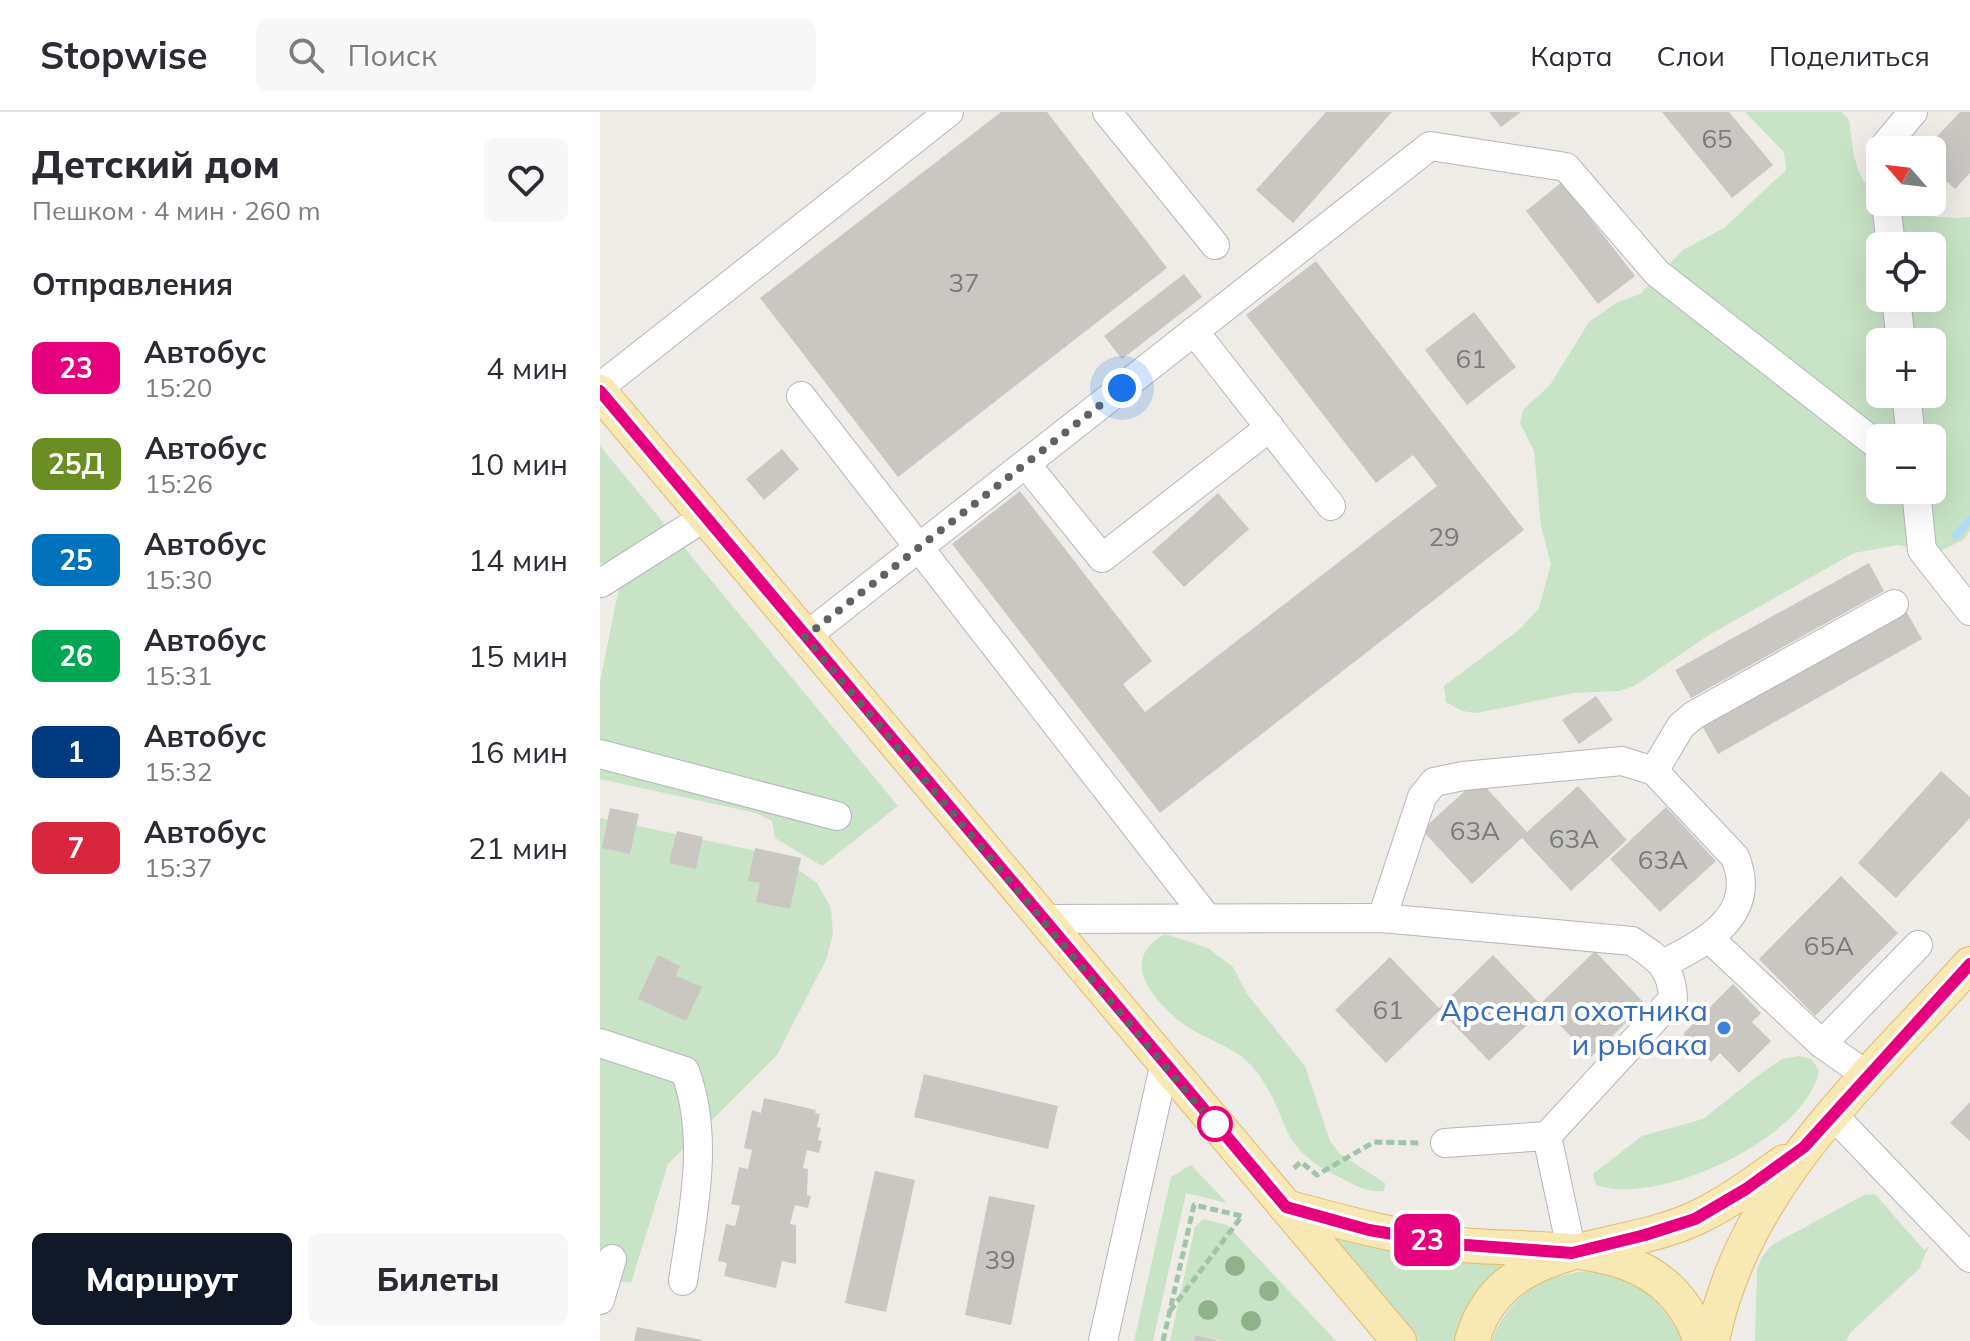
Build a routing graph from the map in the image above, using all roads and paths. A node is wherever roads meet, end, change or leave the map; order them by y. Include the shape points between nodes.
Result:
1 (949, 112) edge
2 (1107, 112) edge
3 (1913, 112) edge
4 (1893, 136) edge
5 (1215, 245) dead end
6 (1194, 331) junction
7 (600, 390) edge
8 (801, 396) dead end
9 (1270, 427) junction
10 (1866, 436) edge
11 (1026, 464) junction
12 (1917, 504) edge
13 (1331, 506) dead end
14 (705, 517) junction
15 (919, 547) junction
16 (600, 584) edge
17 (1894, 604) dead end
18 (1970, 611) edge
19 (805, 637) junction
20 (600, 754) edge
21 (1654, 771) junction
22 (837, 816) dead end
23 (1207, 918) junction
24 (1382, 918) junction
25 (1041, 919) junction
26 (1711, 940) junction
27 (1918, 945) dead end
28 (1665, 963) junction
29 (1970, 964) edge
30 (600, 1043) edge
31 (1822, 1044) junction
32 (1164, 1066) junction
33 (1868, 1076) junction
34 (1833, 1115) junction
35 (1547, 1136) junction
36 (1445, 1143) joint
37 (1804, 1147) junction
38 (1294, 1168) dead end
39 (1286, 1207) junction
40 (1572, 1253) junction
41 (1970, 1258) edge
42 (612, 1259) dead end
43 (683, 1281) dead end
44 (600, 1300) edge
45 (1170, 1311) junction
46 (1103, 1341) edge
47 (1163, 1341) edge
48 (1399, 1341) edge
49 (1472, 1341) edge
50 (1701, 1341) edge
51 (1712, 1341) edge

1 - 7 street
2 - 5 street
3 - 4 street
6 - 9 street
6 - 10 street via 1430,146 1566,167 1657,273
6 - 11 street
7 - 14 main road
8 - 15 street
9 - 11 street via 1102,558
9 - 13 street
11 - 15 street
12 - 18 street via 1922,550
14 - 16 street
14 - 19 main road
15 - 19 street
15 - 23 street
17 - 21 street via 1694,715 1681,726
19 - 25 main road
20 - 22 street
21 - 24 street via 1622,761 1434,782 1422,797
21 - 26 street via 1735,857 1742,875 1742,894
23 - 24 street
23 - 25 street
24 - 28 street via 1632,941
25 - 32 main road
26 - 28 street
26 - 31 street
27 - 31 street
28 - 35 street via 1673,999
29 - 33 main road
30 - 43 street via 685,1071 697,1103 698,1177
31 - 33 street
32 - 39 main road
32 - 46 street
33 - 34 main road
34 - 37 main road
34 - 41 street
35 - 36 street
35 - 40 street
36 - 38 path via 1374,1142 1317,1175 1301,1162
37 - 40 main road via 1695,1219
37 - 51 main road via 1738,1252
39 - 40 main road via 1369,1230 1453,1244
39 - 48 main road
40 - 49 main road via 1539,1263 1510,1282 1482,1316
40 - 50 main road via 1620,1258 1654,1275 1682,1302
42 - 44 street
45 - 45 path via 1194,1205 1242,1216 1188,1287
45 - 47 path

